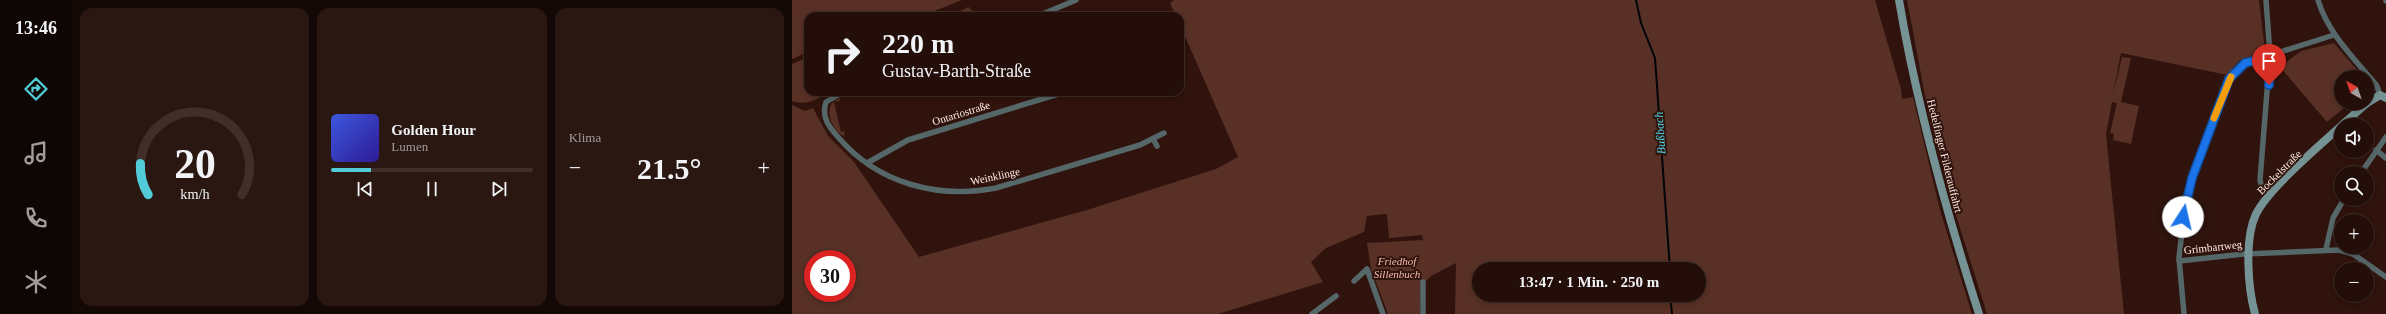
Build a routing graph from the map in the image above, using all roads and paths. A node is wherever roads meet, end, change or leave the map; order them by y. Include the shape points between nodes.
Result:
1 (1076, 0) edge
2 (1899, 0) edge
3 (2266, 0) edge
4 (2318, 0) edge
5 (1048, 12) edge
6 (2334, 35) junction
7 (2270, 54) junction
8 (835, 96) edge
9 (1052, 96) edge
10 (2383, 96) edge
11 (2359, 110) edge
12 (2351, 118) edge
13 (1164, 133) dead end
14 (2334, 134) edge
15 (2386, 137) edge
16 (1153, 139) junction
17 (1157, 146) dead end
18 (2376, 150) junction
19 (2386, 158) edge
20 (867, 164) junction
21 (2366, 166) edge
22 (2268, 197) junction
23 (2340, 206) edge
24 (2326, 249) junction
25 (2249, 254) junction
26 (2179, 261) junction
27 (2386, 277) edge
28 (1354, 280) dead end
29 (1423, 282) dead end
30 (1336, 296) dead end
31 (1312, 314) edge
32 (1384, 314) edge
33 (1423, 314) edge
34 (1979, 314) edge
35 (2184, 314) edge
36 (2255, 314) edge

1 - 5 street
2 - 34 main road, Hedelfinger Filderauffahrt via 1916,86 1941,188
3 - 7 street
4 - 6 street
6 - 7 street
6 - 10 street
7 - 22 street via 2260,180 2263,192
7 - 26 street via 2245,63 2229,79 2190,184 2185,204
8 - 20 street, Weinklinge via 829,99 824,107 825,118 832,130
9 - 20 street, Ontariostraße via 908,140
11 - 12 main road, Bockelstraße
13 - 16 street, Weinklinge
14 - 22 main road, Bockelstraße
15 - 18 street
16 - 17 street
16 - 20 street, Weinklinge via 1140,145 976,192 944,192 921,188 890,177
18 - 19 street
18 - 21 street
22 - 25 main road, Bockelstraße via 2252,225
23 - 24 street via 2333,218
24 - 25 street, Grimbartweg
24 - 27 street, Grimbartweg via 2353,254
25 - 26 street, Grimbartweg
25 - 36 main road, Bockelstraße
26 - 35 street
28 - 32 street via 1367,269
29 - 33 street
30 - 31 street

